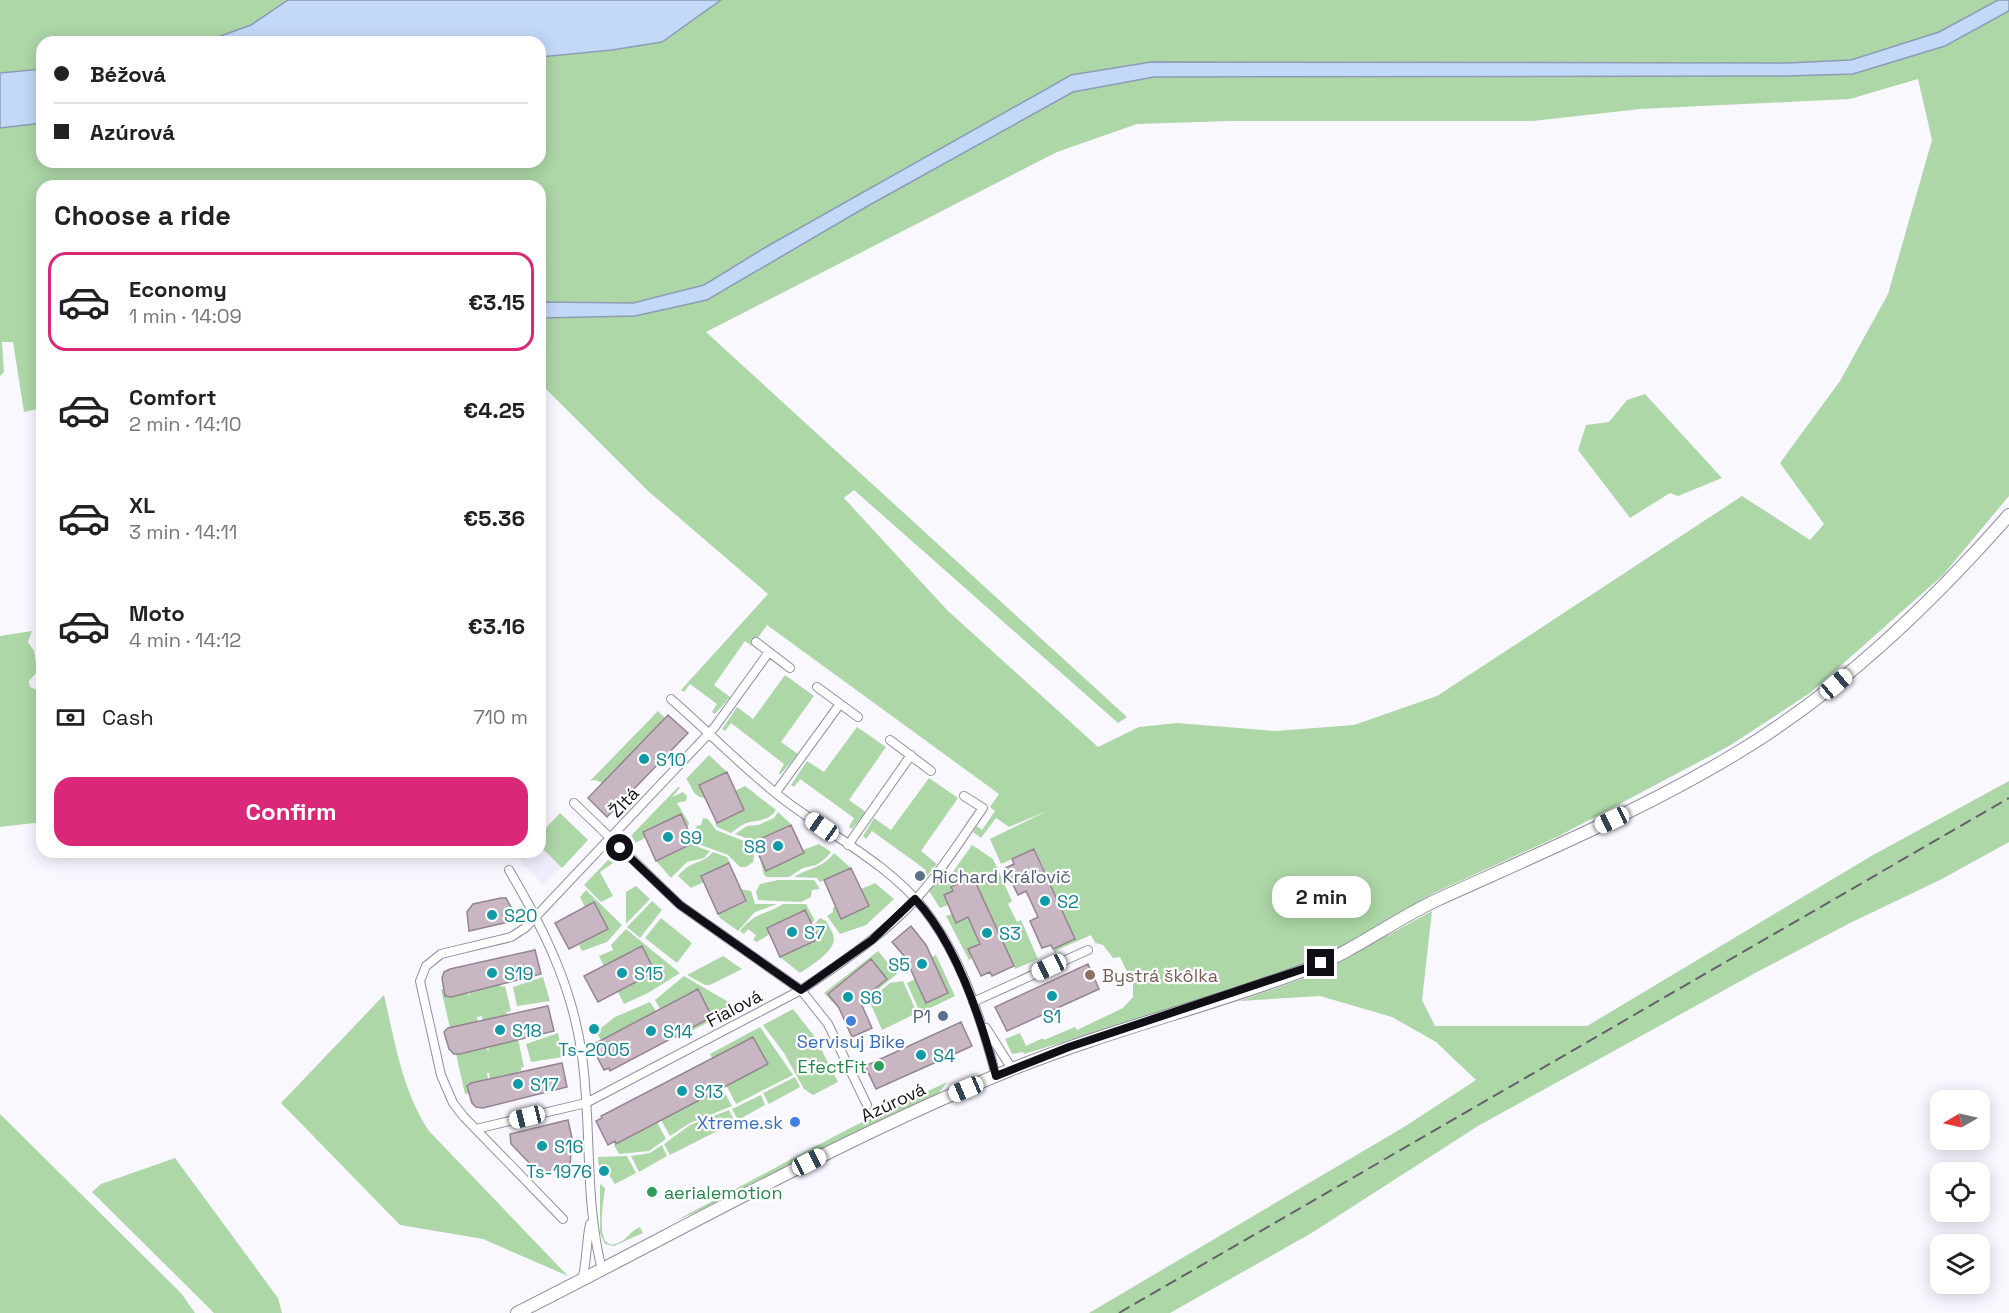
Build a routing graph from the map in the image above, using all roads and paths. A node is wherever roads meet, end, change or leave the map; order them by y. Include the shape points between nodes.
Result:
1 (2009, 515) edge
2 (756, 642) dead end
3 (769, 652) junction
4 (790, 668) dead end
5 (817, 687) dead end
6 (671, 699) dead end
7 (840, 704) junction
8 (858, 717) dead end
9 (708, 733) junction
10 (890, 740) dead end
11 (911, 755) junction
12 (931, 771) dead end
13 (776, 792) junction
14 (964, 796) dead end
15 (574, 804) dead end
16 (610, 838) junction
17 (848, 845) junction
18 (509, 870) dead end
19 (915, 899) junction
20 (536, 917) junction
21 (1088, 950) dead end
22 (801, 990) junction
23 (973, 1002) junction
24 (981, 1019) junction
25 (1012, 1069) junction
26 (996, 1076) junction
27 (586, 1103) junction
28 (867, 1105) dead end
29 (476, 1129) junction
30 (591, 1217) junction
31 (563, 1219) dead end
32 (602, 1270) junction
33 (582, 1280) junction
34 (517, 1313) edge

1 - 25 main road, Azúrová via 1937,593 1878,648 1836,684 1735,755 1651,801 1422,907 1338,955 1286,977
2 - 3 street
3 - 4 street
3 - 9 street, Žltá
5 - 7 street
6 - 9 street
7 - 8 street
7 - 13 street
9 - 13 street
9 - 16 street, Žltá
10 - 11 street
11 - 12 street
11 - 17 street
13 - 17 street
14 - 19 street via 983,808
15 - 16 street
16 - 20 street
16 - 22 street via 680,905
17 - 19 street
18 - 20 street
19 - 22 street via 872,940
19 - 23 street via 948,946
20 - 27 street via 571,1001
20 - 29 street via 511,937 441,954 426,966 420,981 441,1075 453,1103
21 - 23 street
22 - 27 street, Fialová
22 - 28 street via 828,1024
23 - 24 street
24 - 25 street
24 - 26 street
25 - 26 main road, Azúrová
26 - 32 main road, Azúrová via 821,1156
27 - 29 street, Fialová
27 - 30 street
29 - 31 street
30 - 32 street
30 - 33 street
32 - 33 main road, Azúrová
33 - 34 main road, Azúrová

